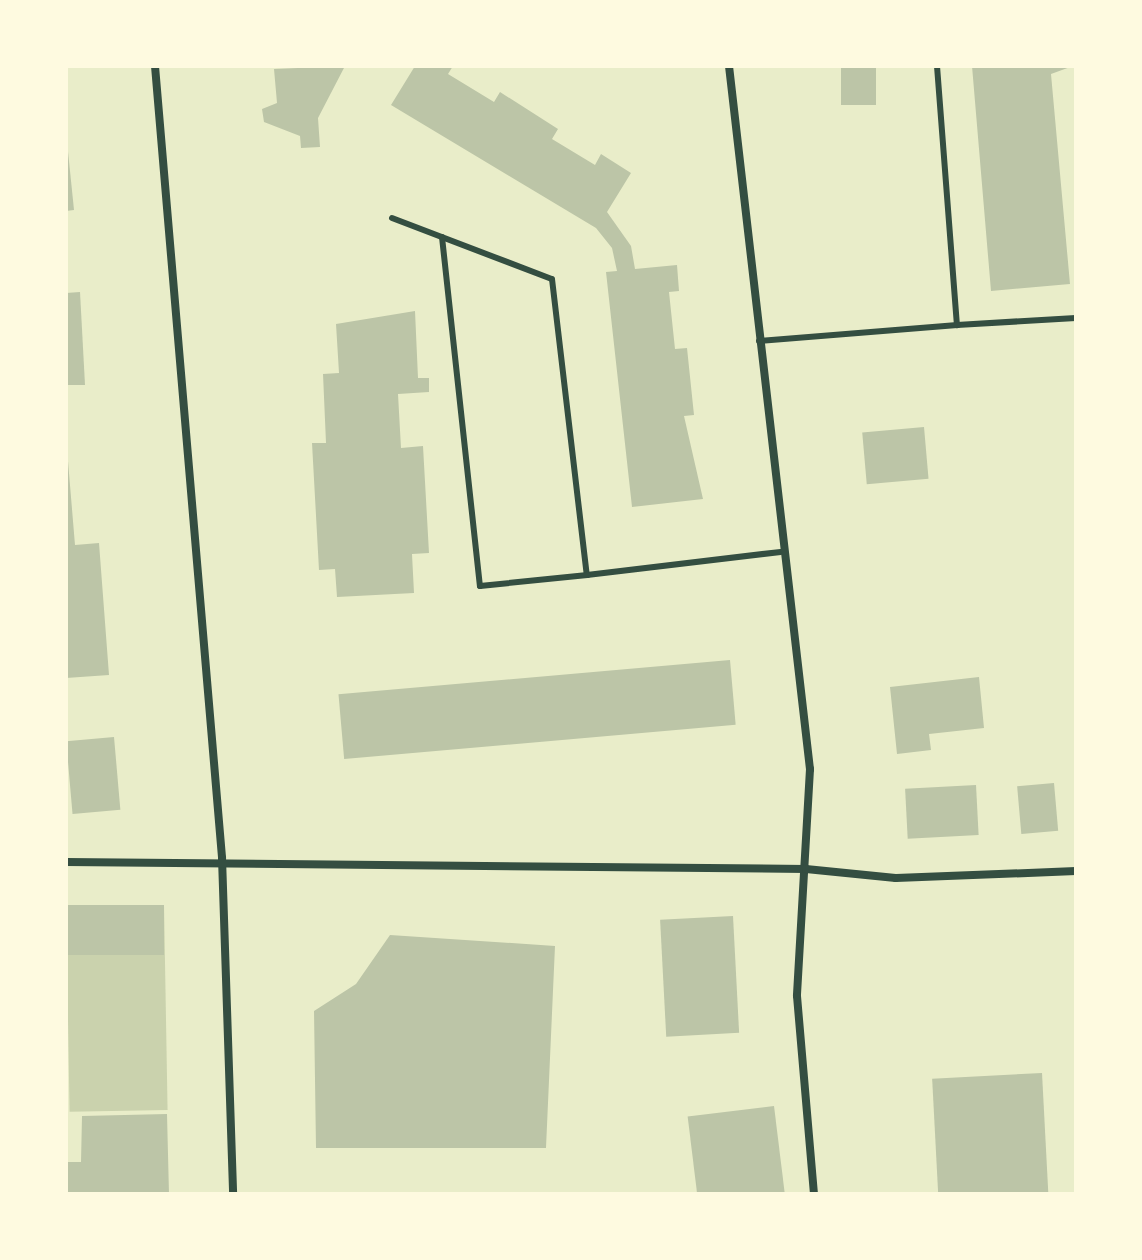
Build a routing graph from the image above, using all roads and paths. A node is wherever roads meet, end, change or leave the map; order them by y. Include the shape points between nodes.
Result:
1 (155, 66) edge
2 (729, 66) edge
3 (937, 66) edge
4 (392, 218) dead end
5 (442, 237) junction
6 (1076, 318) edge
7 (957, 325) junction
8 (759, 341) junction
9 (781, 552) junction
10 (587, 575) junction
11 (222, 858) junction
12 (66, 862) edge
13 (806, 869) junction
14 (1076, 871) edge
15 (233, 1194) edge
16 (814, 1194) edge

1 - 11 street
2 - 8 street
3 - 7 lane
4 - 5 lane
5 - 10 lane via 552,279
5 - 10 lane via 480,586
6 - 7 lane
7 - 8 lane
8 - 9 street
9 - 10 lane
9 - 13 street via 810,769
11 - 12 street
11 - 13 street
11 - 15 street
13 - 14 street via 896,878
13 - 16 street via 797,996

